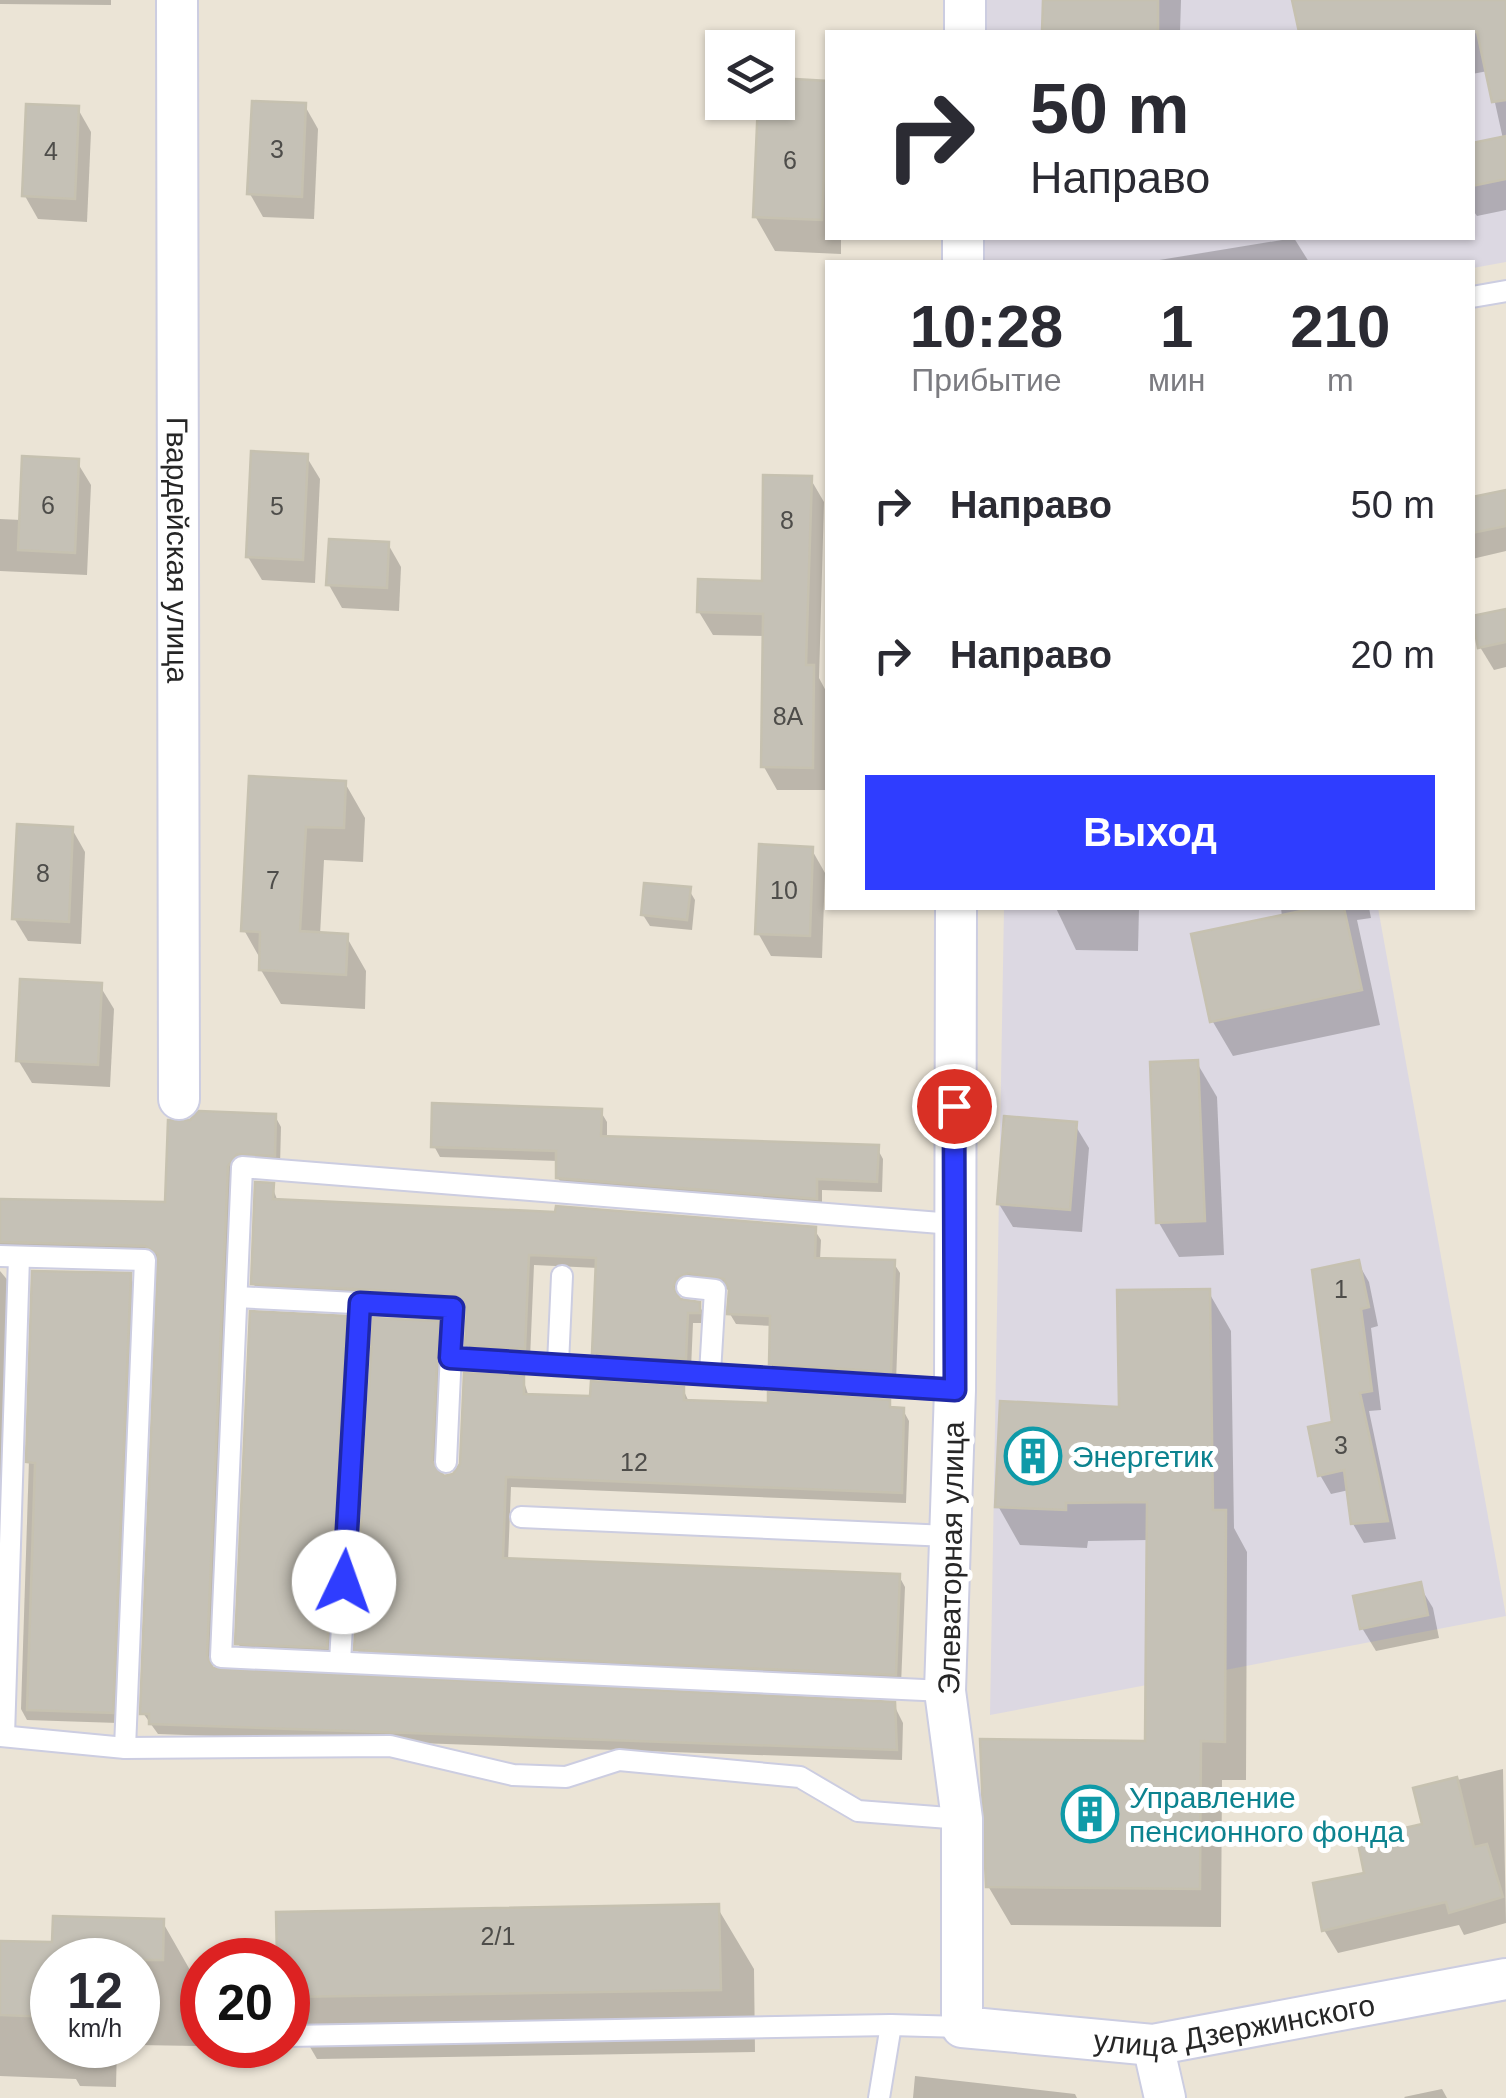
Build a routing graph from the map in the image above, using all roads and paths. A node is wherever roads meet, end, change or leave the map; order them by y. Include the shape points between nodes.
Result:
1 (177, 0) edge
2 (965, 0) edge
3 (965, 30) edge
4 (1506, 291) edge
5 (1475, 296) edge
6 (956, 910) edge
7 (179, 1099) dead end
8 (954, 1224) junction
9 (9, 1256) edge
10 (562, 1276) dead end
11 (687, 1287) dead end
12 (237, 1297) junction
13 (360, 1303) junction
14 (450, 1358) junction
15 (558, 1364) junction
16 (710, 1373) junction
17 (955, 1390) junction
18 (446, 1462) dead end
19 (521, 1517) dead end
20 (948, 1536) junction
21 (340, 1662) junction
22 (945, 1691) junction
23 (2, 1736) edge
24 (125, 1748) junction
25 (962, 1818) junction
26 (1506, 1980) edge
27 (891, 2024) junction
28 (962, 2028) junction
29 (310, 2036) edge
30 (1154, 2046) junction
31 (879, 2098) edge
32 (1165, 2098) edge

1 - 7 street, Гвардейская улица
2 - 3 street
4 - 5 lane
6 - 8 street, Элеваторная улица
8 - 12 lane via 242,1167
8 - 17 street, Элеваторная улица
9 - 23 lane
9 - 24 lane via 145,1260
10 - 15 lane
11 - 16 lane via 715,1290
12 - 13 lane
12 - 21 lane via 221,1657
13 - 14 lane via 453,1308
13 - 21 lane
14 - 15 lane
14 - 18 lane
15 - 16 lane
16 - 17 lane
17 - 20 street, Элеваторная улица
19 - 20 lane
20 - 22 street, Элеваторная улица
21 - 22 lane
22 - 25 street, Элеваторная улица
23 - 24 lane
24 - 25 lane via 390,1746 513,1775 566,1777 619,1760 800,1778 858,1811
25 - 28 street, Элеваторная улица
26 - 30 street, улица Дзержинского
27 - 28 lane
27 - 29 lane
27 - 31 lane
28 - 30 street, улица Дзержинского
30 - 32 street

